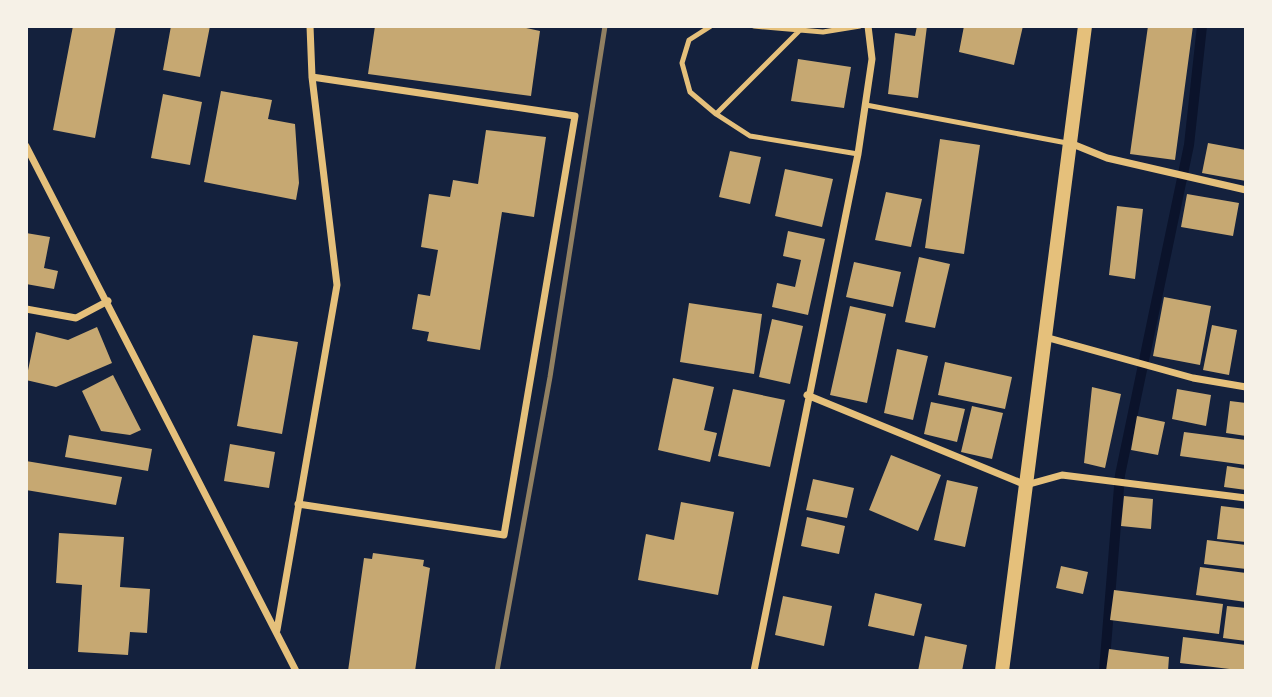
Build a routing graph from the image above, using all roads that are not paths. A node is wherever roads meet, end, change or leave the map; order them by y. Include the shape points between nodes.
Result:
1 (310, 26) edge
2 (711, 26) edge
3 (754, 26) edge
4 (860, 26) edge
5 (868, 26) edge
6 (1085, 26) edge
7 (799, 31) junction
8 (312, 77) junction
9 (866, 105) junction
10 (716, 114) junction
11 (1070, 143) junction
12 (26, 146) edge
13 (858, 154) junction
14 (1246, 190) edge
15 (108, 301) junction
16 (26, 309) edge
17 (1045, 337) junction
18 (1246, 387) edge
19 (807, 395) junction
20 (1026, 485) junction
21 (1246, 498) edge
22 (298, 504) junction
23 (276, 630) junction
24 (296, 671) edge
25 (754, 671) edge
26 (1002, 671) edge

1 - 8 street
2 - 10 lane via 689,40 682,63 690,92
3 - 7 lane
4 - 7 lane
5 - 9 street via 872,59
6 - 11 main road
7 - 10 lane
8 - 22 street via 337,285
8 - 22 street via 575,116 503,535
9 - 11 lane
9 - 13 street
10 - 13 lane via 750,136
11 - 14 street via 1107,158
11 - 17 main road
12 - 15 street
13 - 19 street
15 - 16 street via 76,318
15 - 23 street
17 - 18 street via 1193,378
17 - 20 main road
19 - 20 street
19 - 25 street
20 - 21 street via 1062,475
20 - 26 main road
22 - 23 street
23 - 24 street

